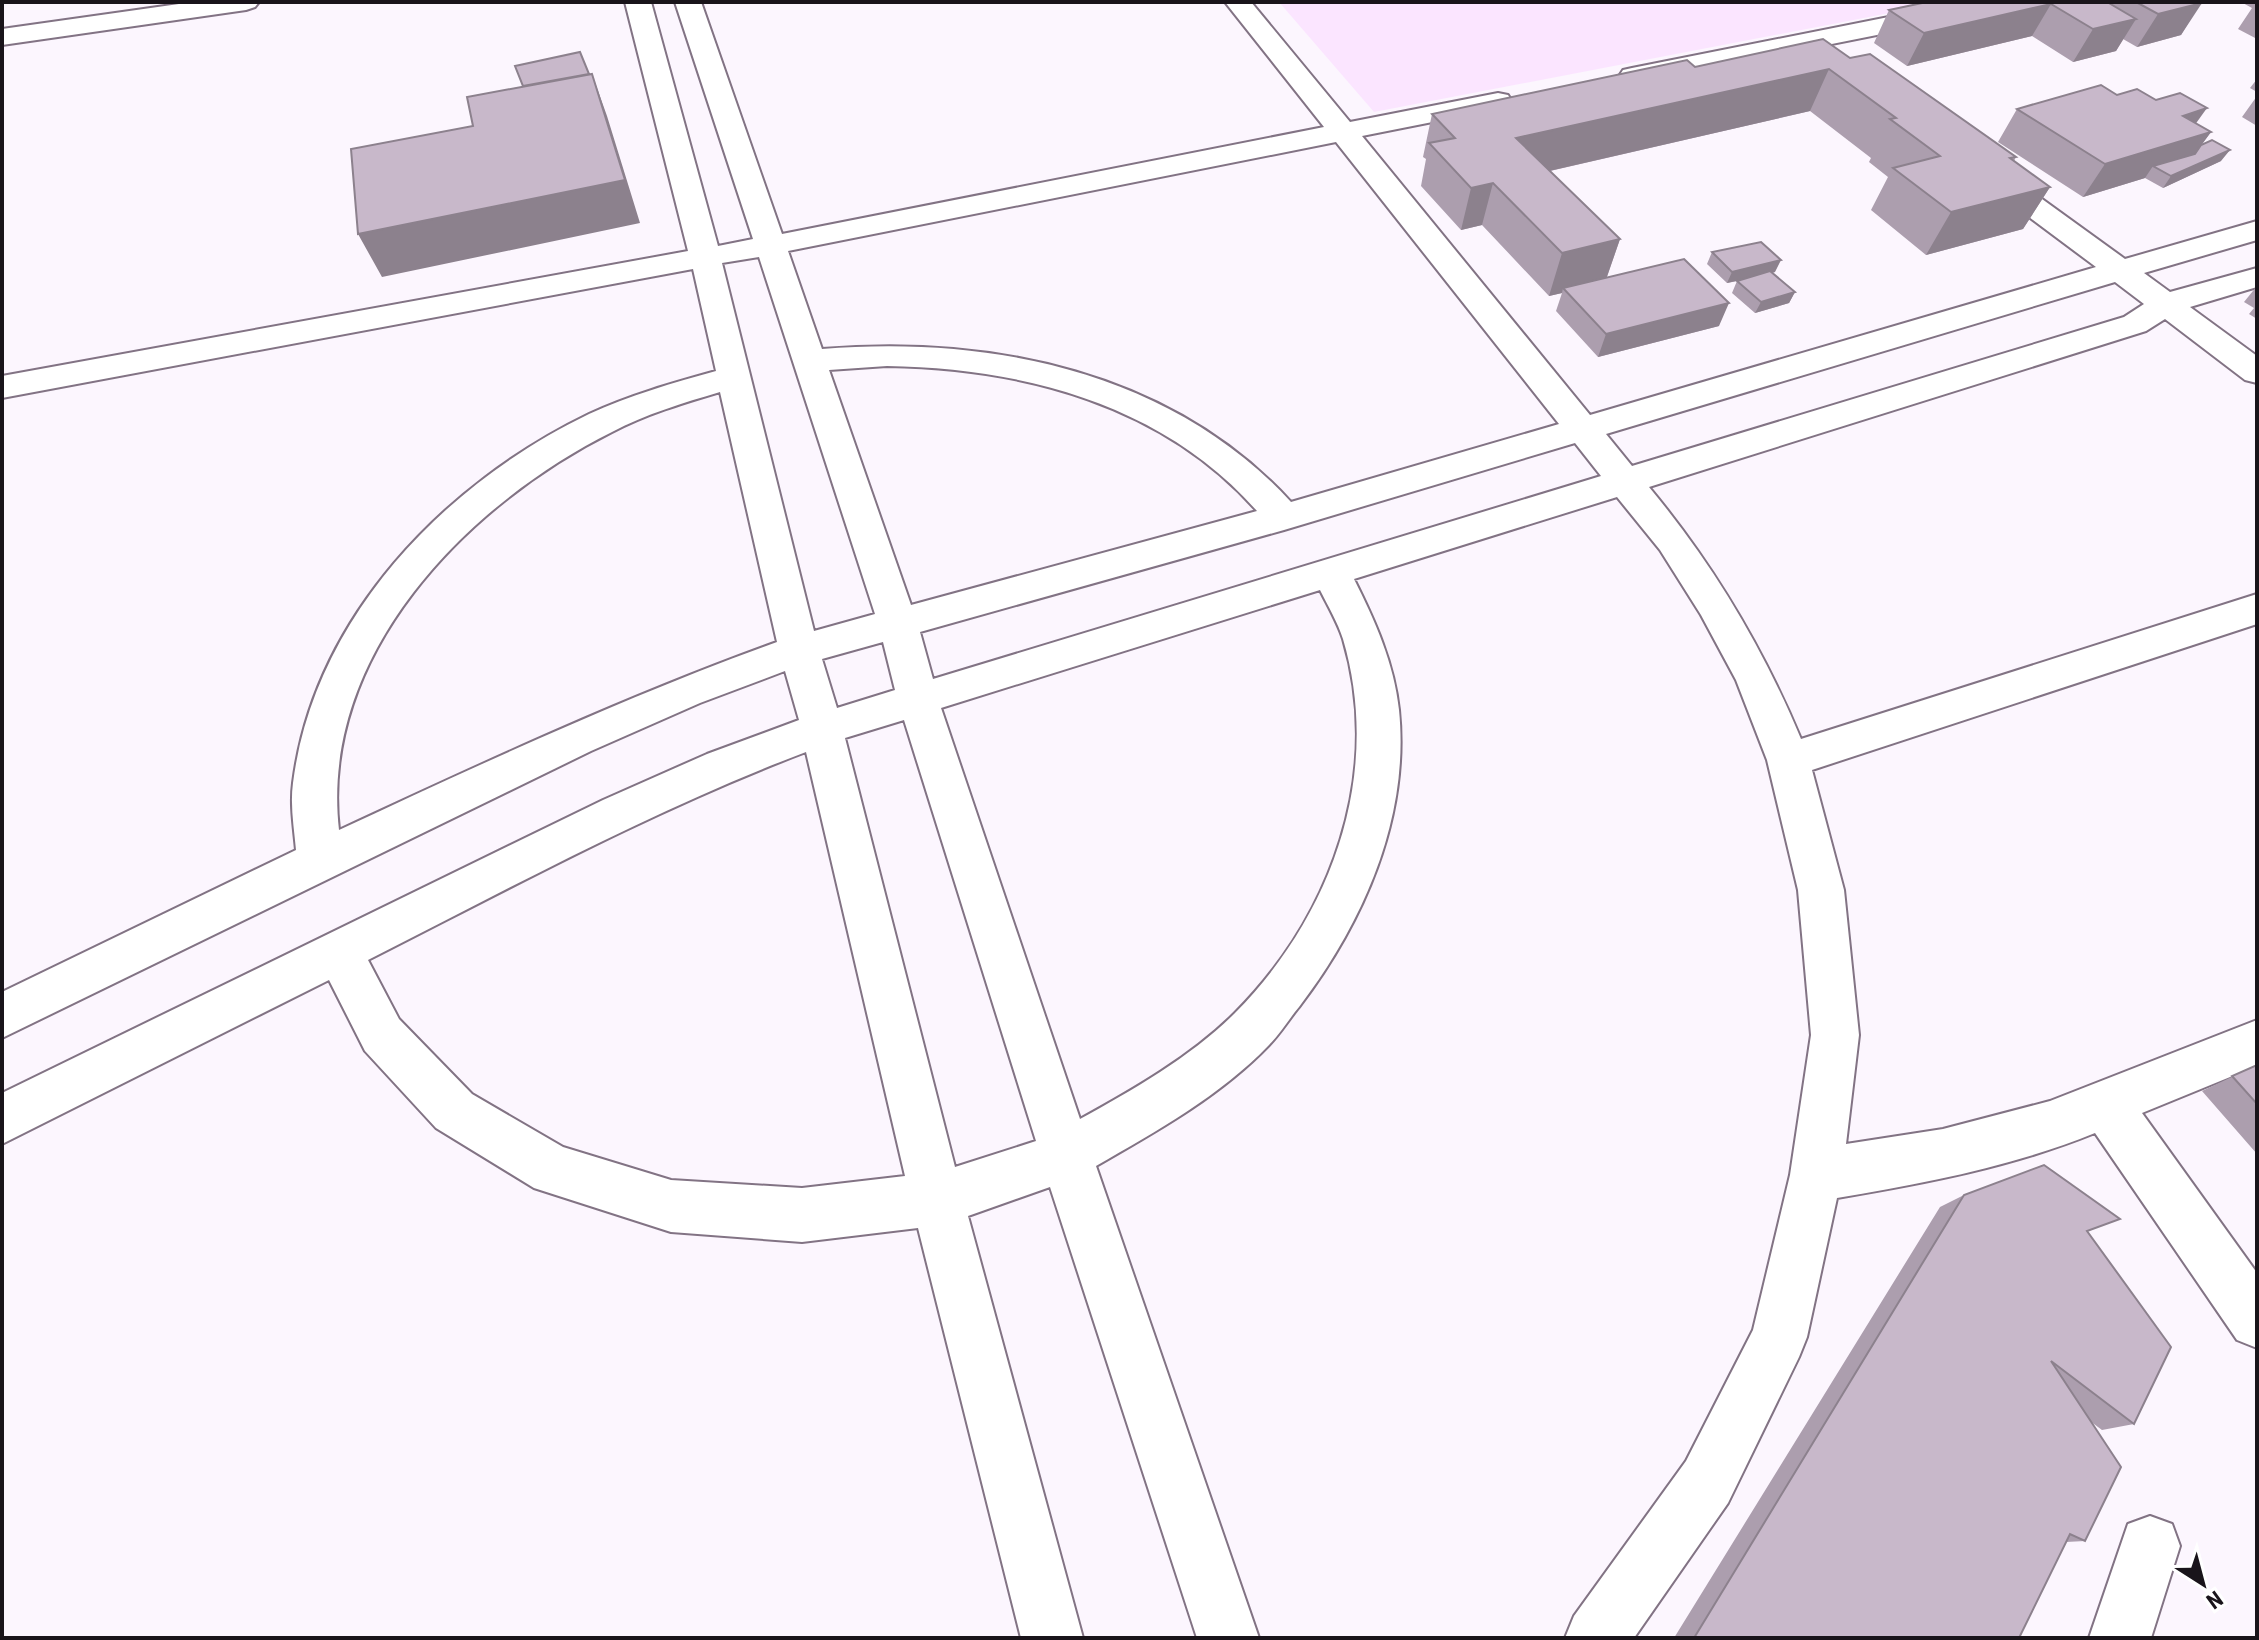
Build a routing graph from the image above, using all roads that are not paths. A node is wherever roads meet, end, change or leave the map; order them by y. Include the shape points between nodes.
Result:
1 (246, 2) edge
2 (638, 2) edge
3 (688, 2) edge
4 (1238, 2) edge
5 (2002, 2) edge
6 (2, 37) edge
7 (1815, 40) junction
8 (1840, 60) edge
9 (1602, 81) edge
10 (1526, 96) edge
11 (1343, 131) junction
12 (1967, 156) edge
13 (2257, 230) edge
14 (772, 245) junction
15 (705, 256) junction
16 (2118, 272) junction
17 (2257, 277) edge
18 (2166, 304) junction
19 (808, 361) junction
20 (2257, 372) edge
21 (732, 377) junction
22 (2, 387) edge
23 (1581, 429) junction
24 (1624, 482) junction
25 (1284, 517) junction
26 (1331, 572) junction
27 (2257, 609) edge
28 (897, 621) junction
29 (799, 650) junction
30 (918, 700) junction
31 (822, 729) junction
32 (1788, 760) junction
33 (319, 860) junction
34 (338, 950) junction
35 (2, 1016) edge
36 (2257, 1043) edge
37 (2106, 1106) junction
38 (2, 1119) edge
39 (1066, 1155) junction
40 (1816, 1175) junction
41 (937, 1199) junction
42 (2257, 1320) edge
43 (2150, 1546) dead end
44 (1052, 1638) edge
45 (1228, 1638) edge
46 (1596, 1638) edge
47 (2120, 1638) edge

1 - 6 street
2 - 15 street
3 - 14 street
4 - 11 street
5 - 7 street
7 - 8 street
7 - 9 street
10 - 11 street
11 - 14 street
11 - 23 street
12 - 16 street
13 - 16 street
14 - 15 street
14 - 19 street
15 - 21 street
15 - 22 street
16 - 18 street
16 - 23 street
17 - 18 street
18 - 20 street
18 - 24 street via 2135,324
19 - 25 street via 887,355 965,358 1041,372 1111,393 1176,425 1235,466
19 - 28 street
21 - 29 street
21 - 33 street via 658,399 586,430 519,470 457,519 402,575 359,639 329,709 315,784
23 - 24 street
23 - 25 street
24 - 26 street
24 - 32 street via 1673,541 1717,607 1756,680
25 - 28 street
26 - 30 street
26 - 39 street via 1363,638 1378,710 1377,787 1356,868 1314,950 1252,1029 1167,1098
27 - 32 street
28 - 29 street
28 - 30 street
29 - 31 street
29 - 33 street via 589,733
30 - 31 street
30 - 39 street
31 - 34 street via 618,813
31 - 41 street
32 - 40 street via 1821,890 1835,1035
33 - 35 street
34 - 38 street
34 - 41 street via 382,1035 454,1111 552,1170 671,1206 802,1215
36 - 37 street
37 - 40 street via 1943,1155
37 - 42 street
39 - 41 street
39 - 45 street
40 - 46 street via 1779,1337 1707,1482
41 - 44 street
43 - 47 street

